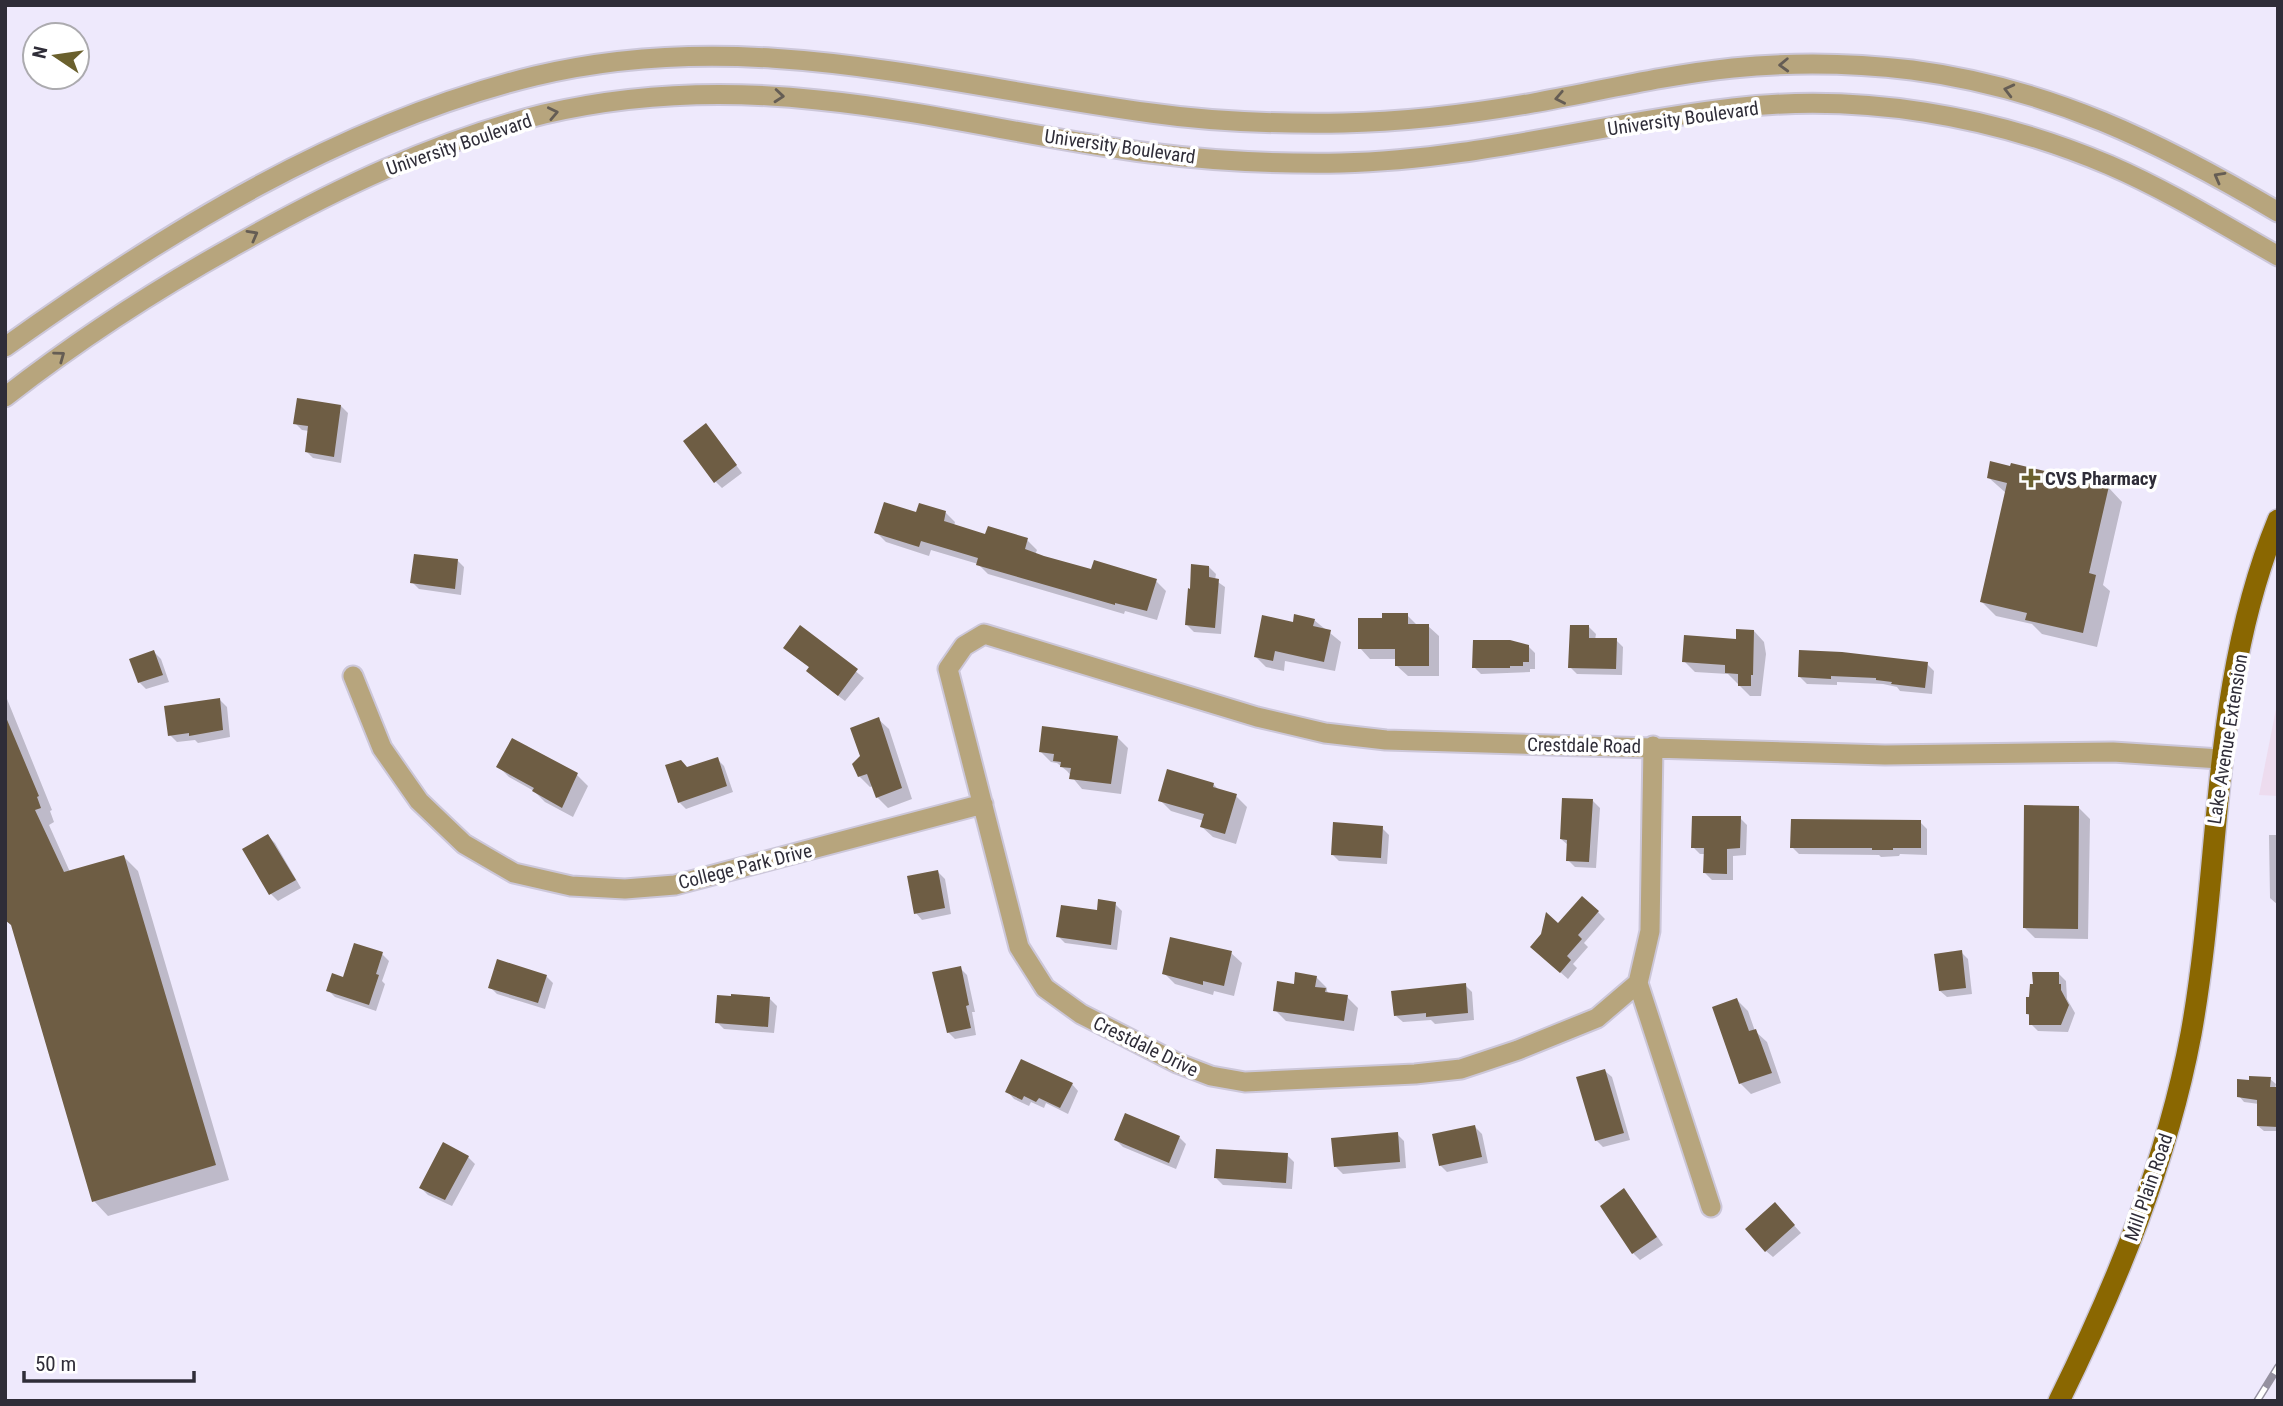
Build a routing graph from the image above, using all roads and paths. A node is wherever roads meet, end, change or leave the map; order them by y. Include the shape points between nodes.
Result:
1 (2278, 212) edge
2 (2278, 256) edge
3 (5, 347) edge
4 (5, 397) edge
5 (2278, 520) edge
6 (964, 646) joint
7 (353, 676) dead end
8 (1653, 747) junction
9 (2220, 759) junction
10 (983, 804) junction
11 (2201, 962) joint
12 (1638, 983) junction
13 (1711, 1207) dead end
14 (2059, 1401) edge

1 -> 3 street, University Boulevard via 2179,156 2076,110 1976,82 1912,70 1790,64 1733,68 1461,114 1318,123 1156,114 829,61 715,54 598,64 538,76 421,111 301,165 179,232
4 -> 2 street, University Boulevard via 187,273 377,173 435,148 547,114 659,97 716,94 824,100 1152,153 1280,162 1368,162 1466,153 1737,107 1850,104 1956,117 2063,147 2162,190
5 - 9 main road, Lake Avenue Extension via 2232,681
6 - 8 street, Crestdale Road via 984,634 1257,717 1325,733 1386,740
6 - 10 street, Crestdale Drive via 948,669
7 - 10 street, College Park Drive via 382,748 428,810 464,844 514,873 571,886 676,885
8 - 9 street, Crestdale Road via 1885,755 2113,752
8 - 12 street via 1650,931
9 - 11 main road, Lake Avenue Extension
10 - 12 street, Crestdale Drive via 1019,947 1045,988 1081,1014 1211,1076 1245,1082 1461,1069 1597,1018
11 - 14 main road, Mill Plain Road via 2191,1034 2152,1179 2128,1247
12 - 13 street

